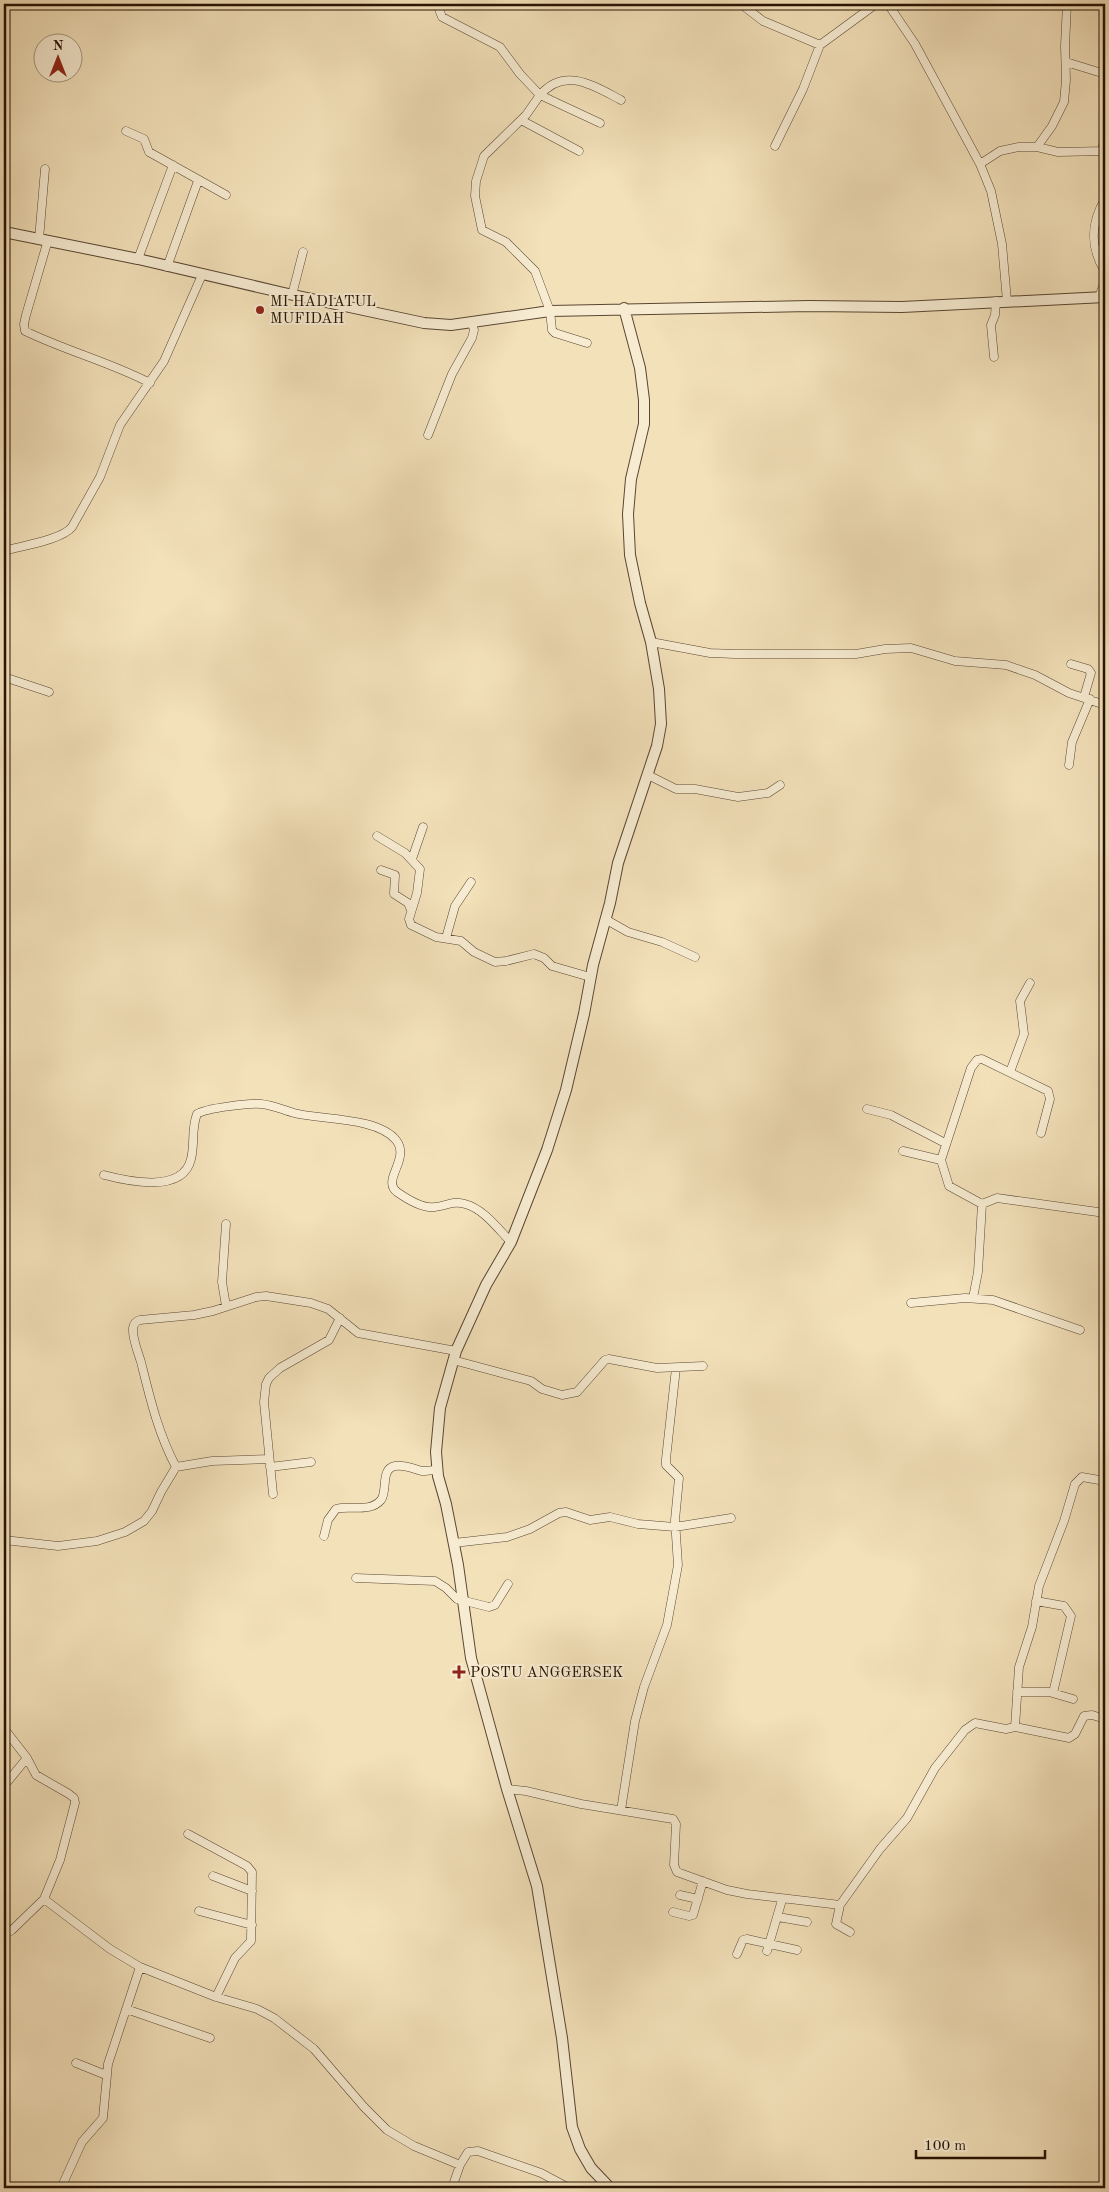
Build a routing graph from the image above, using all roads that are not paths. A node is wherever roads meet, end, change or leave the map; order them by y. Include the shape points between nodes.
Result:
1 (437, 4) edge
2 (741, 4) edge
3 (876, 4) edge
4 (888, 4) edge
5 (1067, 4) edge
6 (820, 45) junction
7 (1066, 62) junction
8 (1105, 74) edge
9 (540, 95) junction
10 (621, 100) dead end
11 (521, 120) junction
12 (600, 123) dead end
13 (126, 131) dead end
14 (1105, 134) edge
15 (775, 146) dead end
16 (1037, 147) junction
17 (579, 151) dead end
18 (1104, 151) edge
19 (980, 164) junction
20 (173, 165) junction
21 (45, 168) dead end
22 (198, 181) junction
23 (226, 195) dead end
24 (1105, 198) edge
25 (4, 232) edge
26 (44, 239) junction
27 (303, 252) dead end
28 (138, 259) junction
29 (167, 267) junction
30 (1105, 272) edge
31 (202, 275) junction
32 (1105, 281) edge
33 (292, 295) junction
34 (1102, 297) edge
35 (1007, 301) junction
36 (996, 302) junction
37 (624, 308) junction
38 (550, 311) junction
39 (472, 323) junction
40 (588, 343) dead end
41 (994, 357) dead end
42 (150, 382) junction
43 (428, 435) dead end
44 (4, 551) edge
45 (651, 642) junction
46 (1071, 664) dead end
47 (4, 677) edge
48 (49, 692) dead end
49 (1087, 698) junction
50 (1105, 705) edge
51 (1069, 765) dead end
52 (648, 775) junction
53 (780, 785) dead end
54 (423, 827) dead end
55 (376, 836) dead end
56 (412, 859) junction
57 (381, 870) dead end
58 (471, 882) dead end
59 (411, 910) junction
60 (605, 919) junction
61 (446, 938) junction
62 (695, 956) dead end
63 (590, 978) junction
64 (1030, 983) dead end
65 (1010, 1072) junction
66 (866, 1109) dead end
67 (1041, 1133) dead end
68 (945, 1143) junction
69 (904, 1151) dead end
70 (941, 1160) junction
71 (104, 1175) dead end
72 (982, 1204) junction
73 (1105, 1213) edge
74 (226, 1224) dead end
75 (511, 1242) junction
76 (973, 1298) junction
77 (911, 1303) dead end
78 (226, 1306) junction
79 (340, 1318) junction
80 (1080, 1330) dead end
81 (454, 1356) junction
82 (703, 1366) dead end
83 (676, 1368) junction
84 (311, 1462) dead end
85 (269, 1463) junction
86 (176, 1467) junction
87 (437, 1470) junction
88 (1105, 1481) edge
89 (273, 1494) dead end
90 (731, 1518) dead end
91 (675, 1527) junction
92 (324, 1536) dead end
93 (4, 1540) edge
94 (454, 1543) junction
95 (356, 1578) dead end
96 (508, 1584) dead end
97 (463, 1601) junction
98 (1036, 1601) junction
99 (1018, 1692) junction
100 (1053, 1693) junction
101 (1073, 1699) dead end
102 (1105, 1719) edge
103 (1015, 1726) junction
104 (6, 1731) dead end
105 (27, 1758) junction
106 (4, 1786) edge
107 (507, 1789) junction
108 (621, 1810) junction
109 (188, 1834) dead end
110 (213, 1876) dead end
111 (703, 1881) junction
112 (252, 1891) junction
113 (680, 1895) dead end
114 (698, 1899) junction
115 (44, 1900) junction
116 (782, 1900) junction
117 (840, 1905) junction
118 (199, 1911) dead end
119 (673, 1912) dead end
120 (778, 1917) junction
121 (807, 1922) dead end
122 (252, 1925) junction
123 (850, 1932) dead end
124 (4, 1934) edge
125 (768, 1947) junction
126 (797, 1950) dead end
127 (737, 1954) dead end
128 (140, 1967) junction
129 (216, 1997) junction
130 (126, 2009) junction
131 (210, 2038) dead end
132 (76, 2063) dead end
133 (106, 2075) junction
134 (460, 2165) junction
135 (61, 2188) edge
136 (452, 2188) edge
137 (569, 2188) edge
138 (607, 2188) edge

1 - 9 street via 442,17 504,50
2 - 6 street via 763,21
3 - 6 street
4 - 19 street via 915,44
5 - 7 street
6 - 15 street
7 - 8 street
7 - 16 street via 1064,102
9 - 10 street via 555,82 578,81
9 - 11 street
9 - 12 street
11 - 17 street
11 - 38 street via 484,156 476,181 476,204 482,230 506,242 533,268
13 - 20 street via 144,139 149,152
14 - 18 street
16 - 18 street via 1058,152
16 - 19 street via 1008,148
19 - 35 street via 991,191 1002,244
20 - 22 street
20 - 28 street
21 - 26 street
22 - 23 street
22 - 29 street
24 - 30 street via 1093,225 1097,257
25 - 26 street
26 - 28 street
26 - 42 street via 24,324 26,331
27 - 33 street
28 - 29 street
29 - 31 street
31 - 33 street
31 - 42 street via 158,372
32 - 34 street
33 - 39 street via 424,323
34 - 35 street
35 - 36 street
36 - 37 street via 902,307
36 - 41 street via 991,325
37 - 38 street
37 - 45 street via 640,368 644,400 644,424 631,479 628,514 630,555
38 - 39 street
38 - 40 street via 555,333
39 - 43 street via 472,338 452,374
42 - 44 street via 120,425 100,477 70,531
45 - 49 street via 710,653 735,654 856,654 911,648 955,661 1006,666
45 - 52 street via 661,724
46 - 49 street via 1092,673
47 - 48 street
49 - 50 street
49 - 51 street via 1072,742
52 - 53 street via 676,789 695,788 738,797 768,793
52 - 60 street via 618,863
54 - 56 street
55 - 56 street
56 - 59 street via 421,875
57 - 59 street via 395,875 394,894 408,903
58 - 61 street via 455,906
59 - 61 street via 408,919 411,925
60 - 62 street via 628,932
60 - 63 street
61 - 63 street via 460,941 495,962 534,954 552,966
63 - 75 street via 566,1090 547,1150
64 - 65 street via 1020,1001 1024,1034
65 - 67 street via 1048,1091 1050,1099
65 - 68 street via 982,1059 974,1062
66 - 68 street via 891,1115
68 - 70 street
69 - 70 street
70 - 72 street via 949,1186
71 - 75 street via 164,1182 180,1175 188,1166 197,1114 243,1105 268,1105 379,1129 394,1138 401,1151 392,1179 396,1191 427,1207 453,1202 476,1208
72 - 73 street via 997,1198
72 - 76 street
74 - 78 street via 222,1282
75 - 81 street via 486,1285
76 - 77 street
76 - 80 street via 993,1300
78 - 79 street via 266,1296 311,1303
78 - 86 street via 194,1315 140,1320 134,1326 157,1425
79 - 81 street via 364,1335
79 - 85 street via 329,1340 280,1368 269,1378 264,1393
81 - 83 street via 531,1381 542,1389 562,1395 577,1392 609,1359 657,1368
81 - 87 street via 440,1408
82 - 83 street
83 - 91 street via 666,1459 666,1464 679,1478
84 - 85 street
85 - 86 street via 212,1461
85 - 89 street
86 - 93 street via 152,1511 144,1521 125,1532 58,1546
87 - 92 street via 406,1466 390,1468 381,1500 368,1507 336,1509 328,1520
87 - 94 street
88 - 98 street via 1087,1477 1077,1481 1038,1586
90 - 91 street
91 - 94 street via 638,1524 610,1517 590,1520 566,1512 507,1537
91 - 108 street via 678,1565 667,1625 635,1721
94 - 97 street
95 - 97 street via 435,1581
96 - 97 street via 492,1607
97 - 107 street via 471,1658
98 - 99 street via 1032,1627 1019,1667
98 - 100 street via 1064,1606 1071,1616
99 - 100 street
99 - 103 street
100 - 101 street
102 - 103 street via 1084,1716 1075,1734 1069,1738
103 - 117 street via 1006,1730 981,1723 969,1726 935,1768 907,1818
104 - 105 street
105 - 106 street
105 - 115 street via 36,1775 75,1800 60,1860
107 - 108 street
107 - 138 street via 537,1886 562,2038 572,2127 580,2149
108 - 111 street via 675,1821 675,1869
109 - 112 street via 250,1868
110 - 112 street
111 - 114 street
111 - 116 street via 727,1890
112 - 122 street
113 - 114 street
114 - 119 street via 691,1916
115 - 124 street
115 - 128 street
116 - 117 street
116 - 120 street
117 - 123 street via 836,1924
118 - 122 street
120 - 121 street
120 - 125 street
122 - 129 street via 251,1941 235,1958
125 - 126 street
125 - 127 street via 743,1940
128 - 129 street
128 - 130 street
129 - 134 street via 258,2009 274,2018 314,2049 387,2130 414,2146
130 - 131 street
130 - 133 street
132 - 133 street
133 - 135 street via 103,2118 82,2142
134 - 136 street
134 - 137 street via 468,2152 478,2151 541,2173

